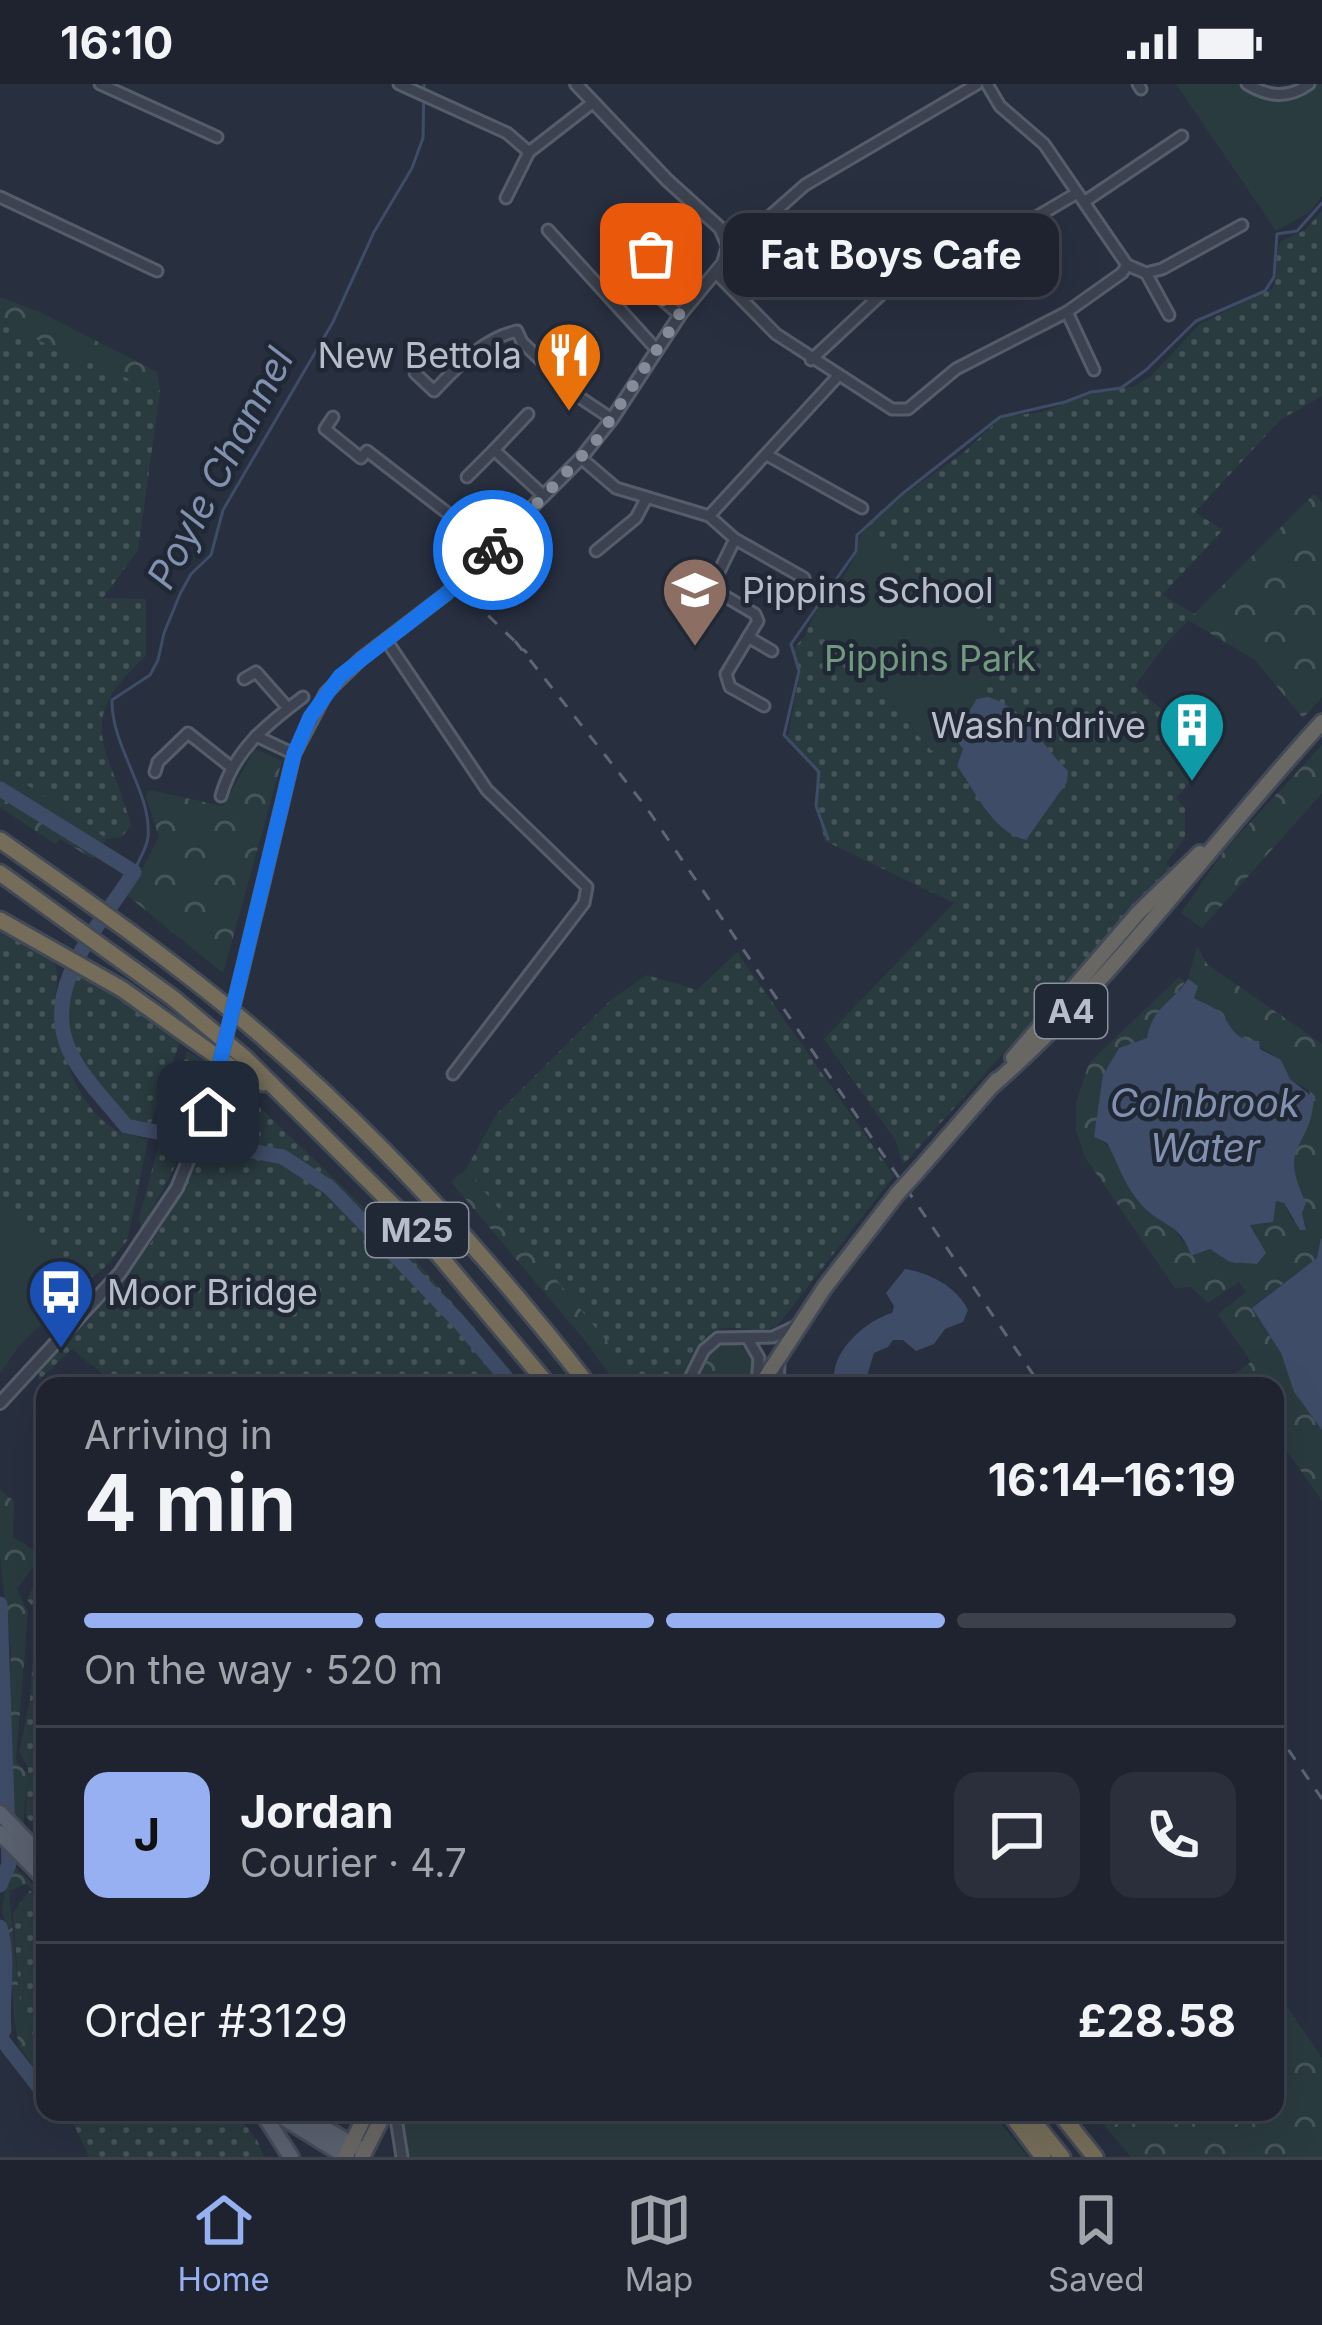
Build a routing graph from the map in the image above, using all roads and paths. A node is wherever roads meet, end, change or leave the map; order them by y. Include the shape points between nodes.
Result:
1 (100, 84) edge
2 (576, 84) edge
3 (977, 84) edge
4 (987, 84) edge
5 (1247, 84) edge
6 (1309, 84) edge
7 (403, 86) edge
8 (591, 104) junction
9 (1182, 136) dead end
10 (217, 137) dead end
11 (529, 152) junction
12 (0, 197) edge
13 (1081, 197) junction
14 (506, 198) dead end
15 (1242, 225) dead end
16 (548, 230) dead end
17 (634, 238) dead end
18 (728, 246) junction
19 (1127, 265) junction
20 (157, 271) dead end
21 (716, 273) junction
22 (1146, 273) junction
23 (1067, 312) junction
24 (680, 315) junction
25 (1169, 315) dead end
26 (656, 349) junction
27 (812, 360) junction
28 (1094, 370) dead end
29 (415, 373) dead end
30 (838, 376) junction
31 (434, 392) junction
32 (446, 402) dead end
33 (528, 414) dead end
34 (333, 417) dead end
35 (612, 419) junction
36 (325, 429) junction
37 (315, 443) dead end
38 (494, 450) junction
39 (767, 455) junction
40 (580, 458) junction
41 (466, 477) dead end
42 (544, 496) junction
43 (646, 499) junction
44 (862, 508) dead end
45 (709, 516) junction
46 (735, 539) junction
47 (494, 549) junction
48 (596, 551) dead end
49 (804, 578) dead end
50 (748, 637) junction
51 (386, 640) junction
52 (772, 651) dead end
53 (244, 679) dead end
54 (303, 698) dead end
55 (764, 706) dead end
56 (288, 709) junction
57 (1322, 722) edge
58 (256, 736) junction
59 (294, 754) junction
60 (231, 767) junction
61 (155, 772) dead end
62 (220, 796) dead end
63 (0, 840) edge
64 (0, 873) edge
65 (0, 920) edge
66 (453, 1074) dead end
67 (271, 1086) junction
68 (800, 1323) junction
69 (748, 1339) junction
70 (781, 1353) junction
71 (542, 1377) edge
72 (582, 1377) edge
73 (691, 1377) edge
74 (759, 1377) edge
75 (765, 1377) edge
76 (779, 1377) edge
77 (0, 1403) edge
78 (0, 1813) edge
79 (8, 1835) edge
80 (36, 1854) edge
81 (36, 1868) edge
82 (268, 2121) edge
83 (292, 2121) edge
84 (309, 2121) edge
85 (365, 2121) edge
86 (379, 2121) edge
87 (396, 2121) edge
88 (1016, 2121) edge
89 (1033, 2121) edge
90 (1066, 2121) edge
91 (356, 2154) edge
92 (291, 2157) edge
93 (402, 2157) edge
94 (1043, 2157) edge
95 (1063, 2157) edge
96 (1095, 2157) edge

1 - 10 street
2 - 8 street
3 - 18 street via 805,185
4 - 13 street
5 - 6 street via 1268,96
7 - 11 street via 507,133
8 - 11 street
8 - 18 street via 710,217
9 - 13 street
11 - 14 street
12 - 20 street
13 - 19 street
13 - 27 street via 885,290
15 - 22 street
16 - 26 street
17 - 24 street via 652,257 636,281
18 - 21 street
19 - 22 street
19 - 23 street
21 - 24 street
21 - 27 street
22 - 25 street
23 - 28 street
23 - 30 street via 956,369 908,409 892,409
24 - 26 street
26 - 35 street
27 - 30 street
29 - 31 street
30 - 39 street
31 - 32 street
31 - 35 street via 480,348 517,331 579,397
33 - 38 street
34 - 36 street
35 - 40 street
36 - 37 street
36 - 47 street via 362,458 374,451
38 - 41 street
38 - 42 street
39 - 44 street
39 - 45 street
40 - 42 street
40 - 43 street via 616,488
42 - 47 street
43 - 45 street
43 - 48 street
45 - 46 street
46 - 49 street
46 - 50 street via 710,588 755,614
47 - 51 street
50 - 52 street
50 - 55 street via 727,682
51 - 59 street via 340,676
51 - 66 street via 487,790 587,887 584,903
53 - 56 street via 256,673
54 - 56 street
56 - 58 street
57 - 68 highway, A4, bridge via 1030,1037
58 - 59 street
58 - 60 street
59 - 77 street, bridge via 208,1112 176,1188 120,1273
60 - 61 street via 188,733
60 - 62 street
63 - 72 highway, M25 via 264,1038 393,1159 505,1279
64 - 67 highway, M25 via 103,945
65 - 67 highway, M25
67 - 71 highway, M25 via 418,1230
68 - 69 street
68 - 70 highway, A4
69 - 73 street via 718,1338
69 - 74 street
70 - 75 highway, A4
70 - 76 street
78 - 79 main road
79 - 80 main road
79 - 81 main road
82 - 92 main road
83 - 91 main road
84 - 91 main road
85 - 91 highway
86 - 91 highway
87 - 93 street
88 - 94 highway
89 - 95 highway
90 - 96 highway

